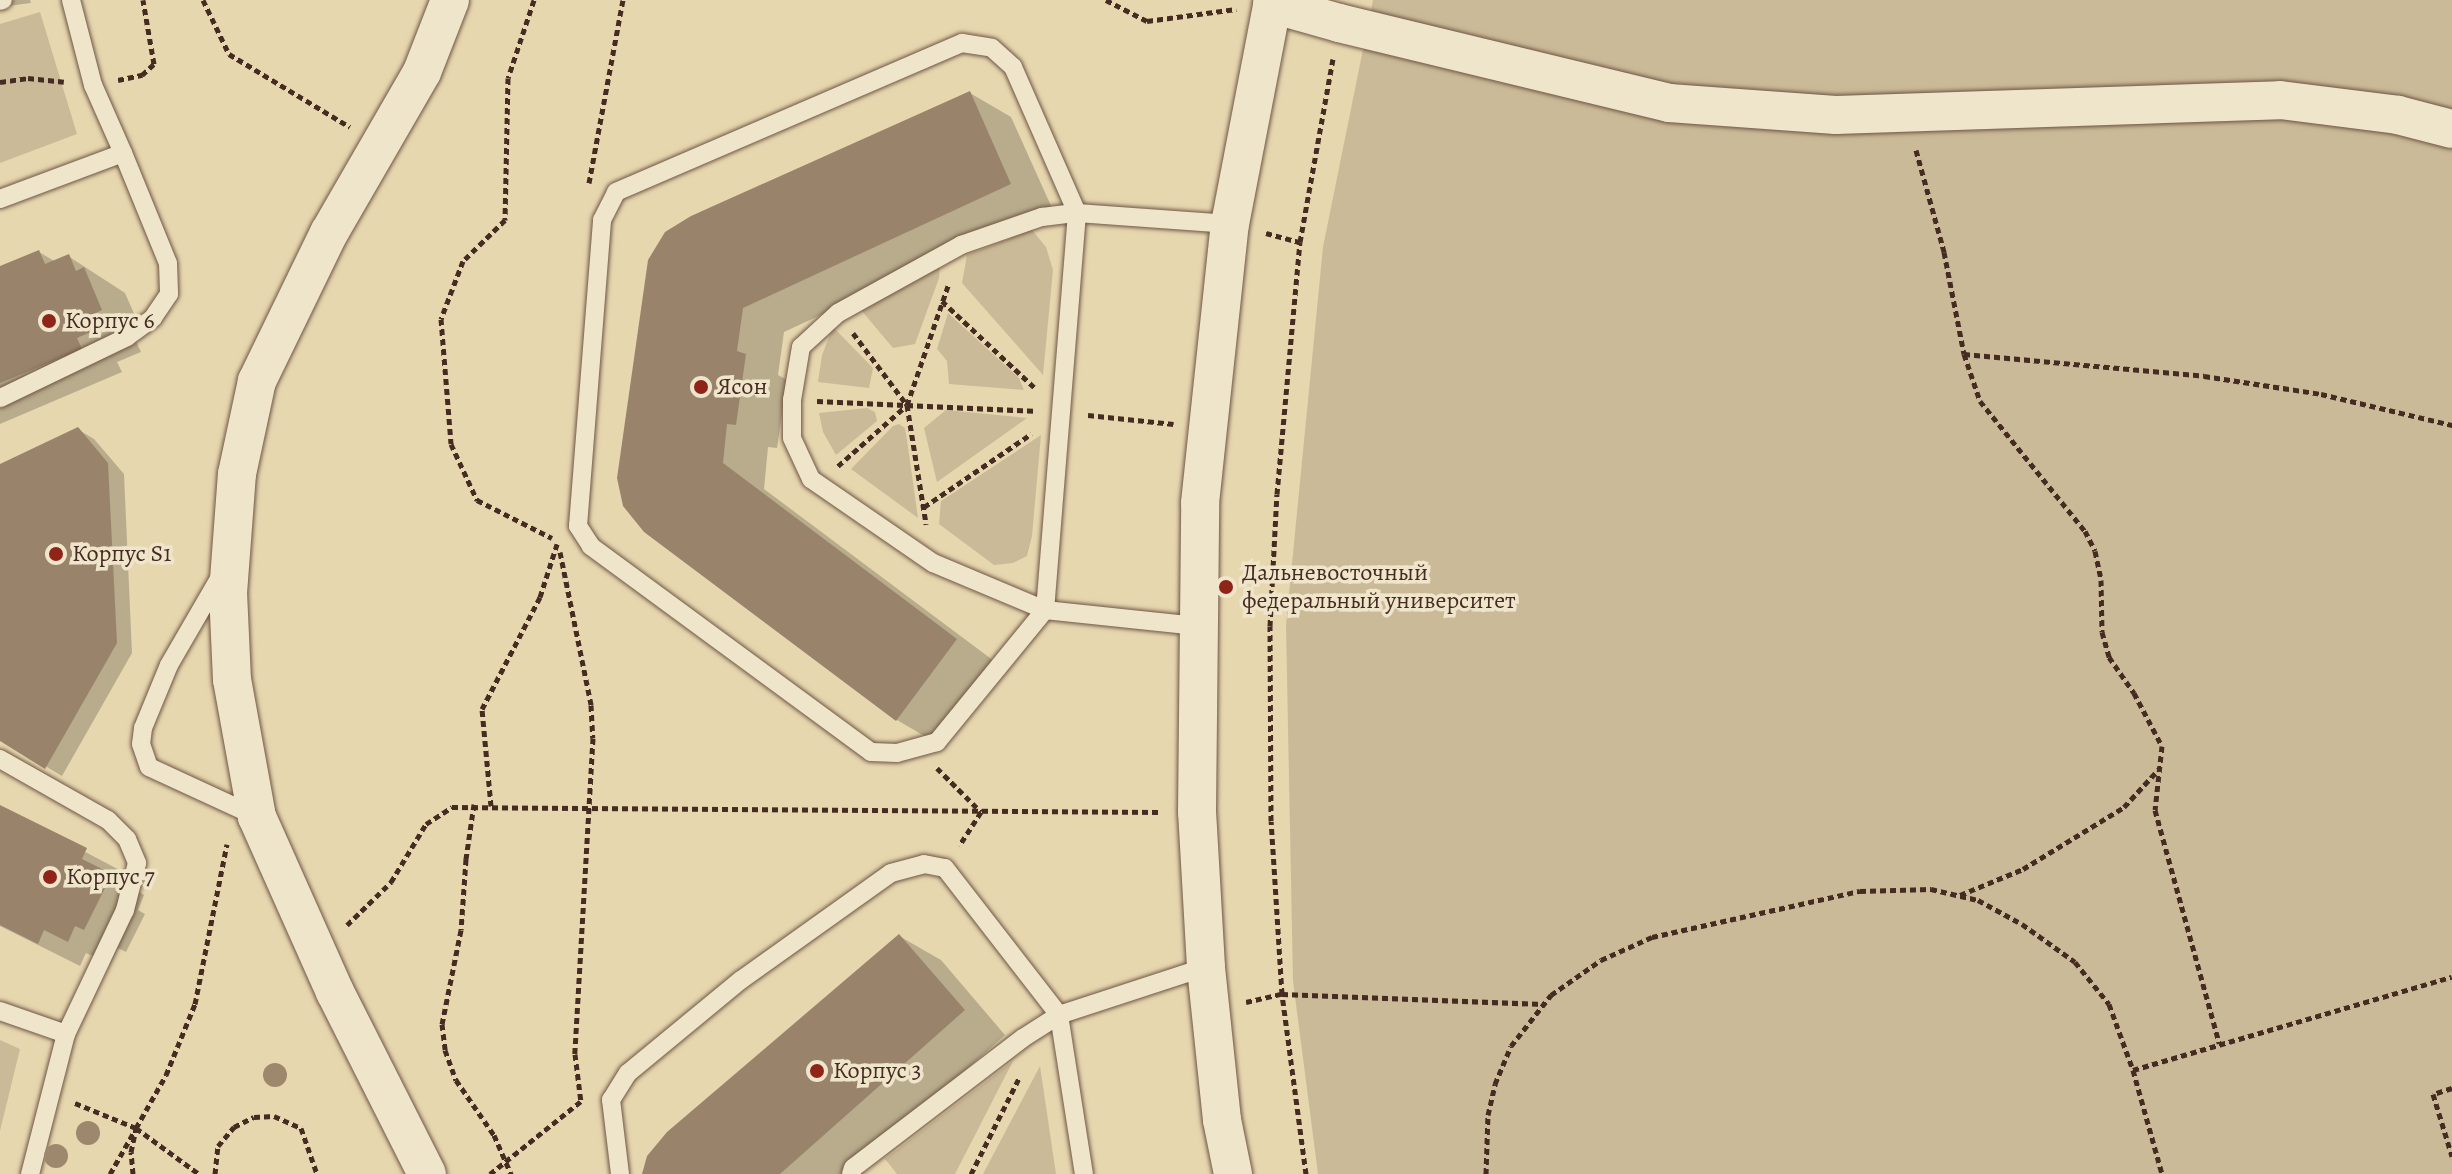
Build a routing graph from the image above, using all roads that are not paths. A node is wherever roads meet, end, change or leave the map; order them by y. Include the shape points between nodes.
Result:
1 (71, 0) edge
2 (450, 0) edge
3 (1273, 2) edge
4 (2452, 129) edge
5 (123, 153) junction
6 (0, 199) edge
7 (1077, 213) junction
8 (1230, 224) junction
9 (0, 398) edge
10 (229, 561) junction
11 (1045, 610) junction
12 (1197, 626) junction
13 (0, 759) edge
14 (244, 813) junction
15 (1206, 967) junction
16 (0, 1011) edge
17 (1059, 1015) junction
18 (66, 1034) junction
19 (30, 1174) edge
20 (427, 1174) edge
21 (620, 1174) edge
22 (851, 1174) edge
23 (1084, 1174) edge
24 (1233, 1174) edge

1 - 5 lane via 93,85
2 - 10 street via 422,72 329,233 257,381 237,474
3 - 4 street via 1339,23 1669,103 1836,115 2280,100 2398,115
3 - 8 street
5 - 6 lane
5 - 9 lane via 168,263 169,294 153,318 127,337
7 - 8 lane
7 - 11 lane
7 - 11 lane via 1042,217 961,245 838,313 801,347 792,400 792,438 816,486 933,563
7 - 11 lane via 1013,67 992,48 962,43 616,192 602,220 578,526 591,546 871,752 897,753 937,742
8 - 12 street via 1206,427
10 - 14 street via 232,680
10 - 14 lane via 169,665 141,744 149,767
11 - 12 lane
12 - 15 street via 1197,812
13 - 18 lane via 108,820 127,839 137,863 125,910
14 - 20 street
15 - 17 lane
15 - 24 street
16 - 18 lane
17 - 21 lane via 945,868 924,864 891,873 741,980 628,1073 611,1100
17 - 22 lane
17 - 23 lane
18 - 19 lane

